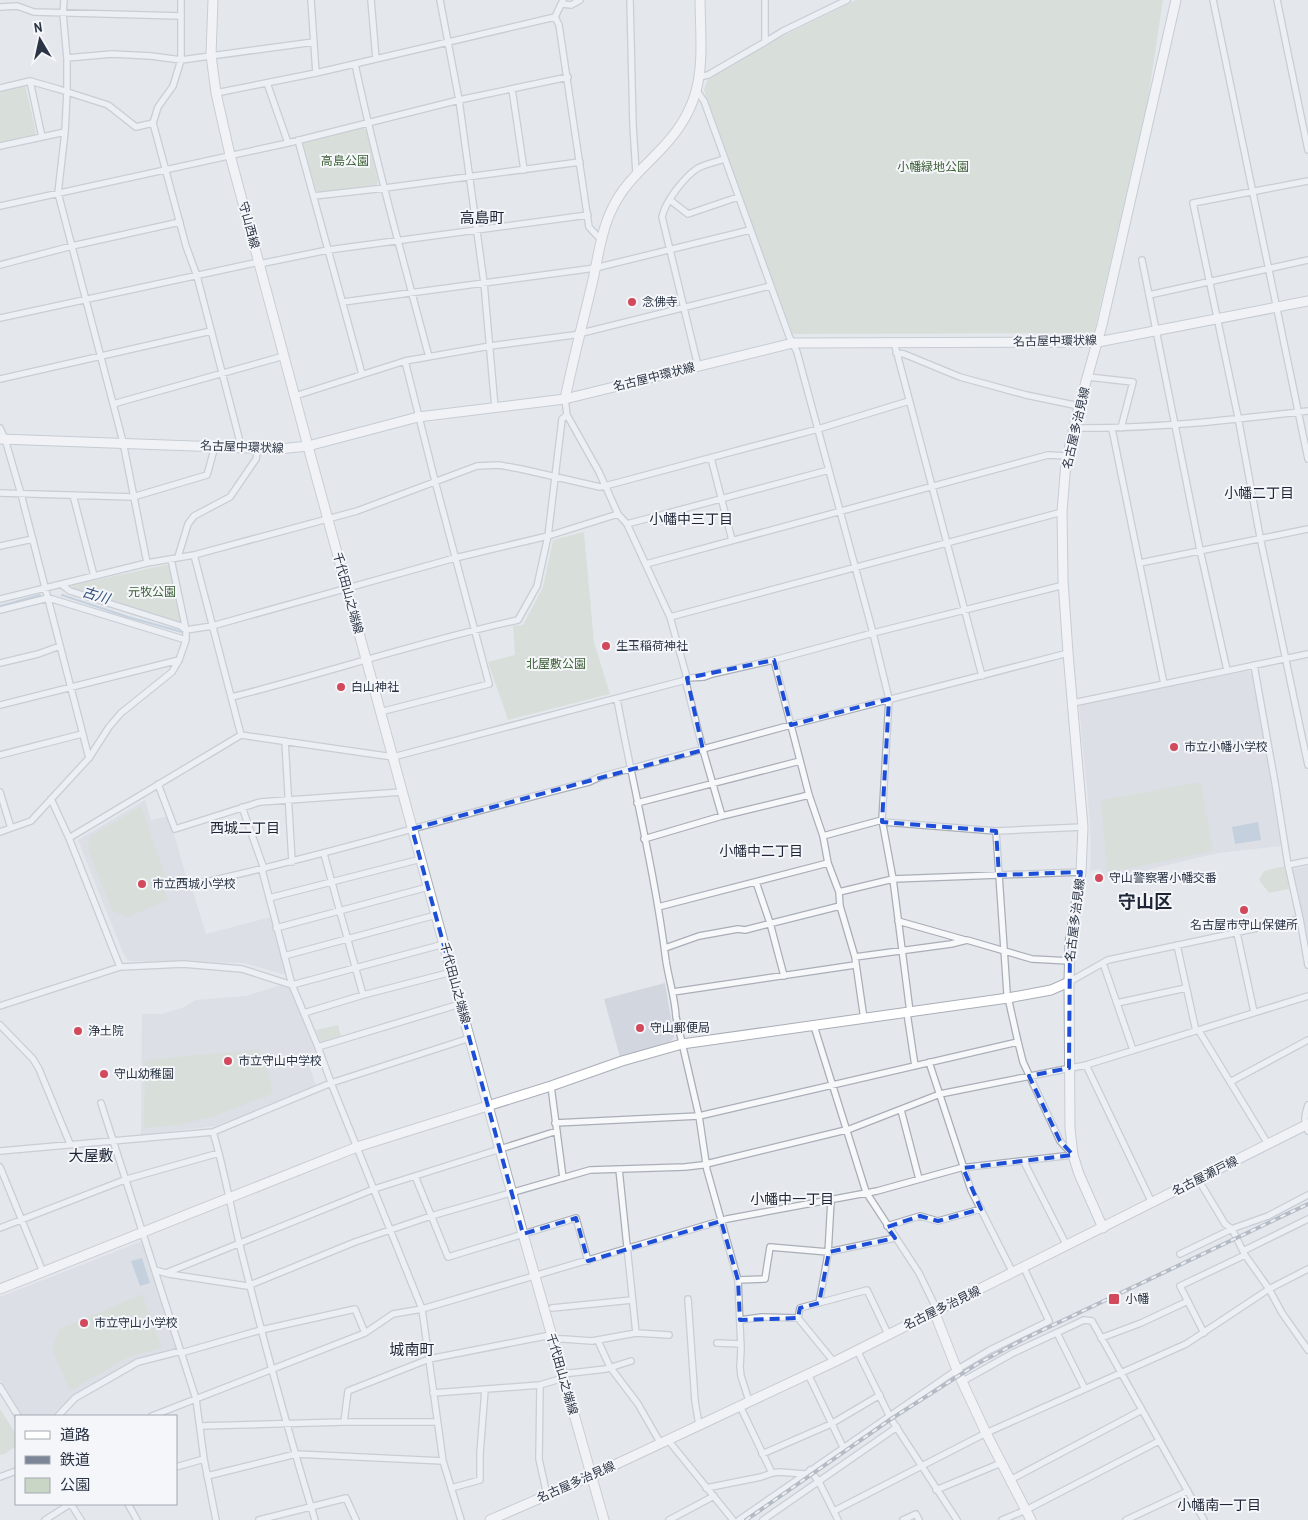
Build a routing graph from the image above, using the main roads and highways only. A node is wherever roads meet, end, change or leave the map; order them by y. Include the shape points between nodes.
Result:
1 (213, 0) edge
2 (700, 0) edge
3 (1176, 0) edge
4 (1308, 301) edge
5 (1098, 342) junction
6 (565, 399) junction
7 (2, 439) edge
8 (308, 446) junction
9 (1069, 982) junction
10 (488, 1105) junction
11 (1307, 1127) edge
12 (1104, 1229) junction
13 (0, 1289) edge
14 (936, 1311) junction
15 (591, 1476) junction
16 (490, 1520) edge
17 (604, 1520) edge
18 (1031, 1520) edge

1 - 8 main road, 守山西線 via 212,55 216,93
2 - 6 main road via 701,57 691,109 673,137 636,173 611,209
3 - 5 main road, 名古屋多治見線
4 - 5 main road, 名古屋中環状線
5 - 6 main road, 名古屋中環状線 via 792,343
5 - 9 main road, 名古屋多治見線 via 1068,456 1062,512 1068,653 1083,827 1081,872 1070,942
6 - 8 main road, 名古屋中環状線 via 418,417
7 - 8 main road, 名古屋中環状線 via 279,449
8 - 10 main road, 千代田山之端線
9 - 10 main road via 1051,990 1008,998 682,1044
9 - 12 main road, 名古屋多治見線 via 1073,1155
10 - 13 main road via 357,1147
10 - 15 main road, 千代田山之端線
11 - 12 main road, 名古屋瀬戸線
12 - 14 main road, 名古屋多治見線
14 - 15 main road, 名古屋多治見線
14 - 18 main road via 986,1433
15 - 16 main road, 名古屋多治見線
15 - 17 main road, 千代田山之端線

